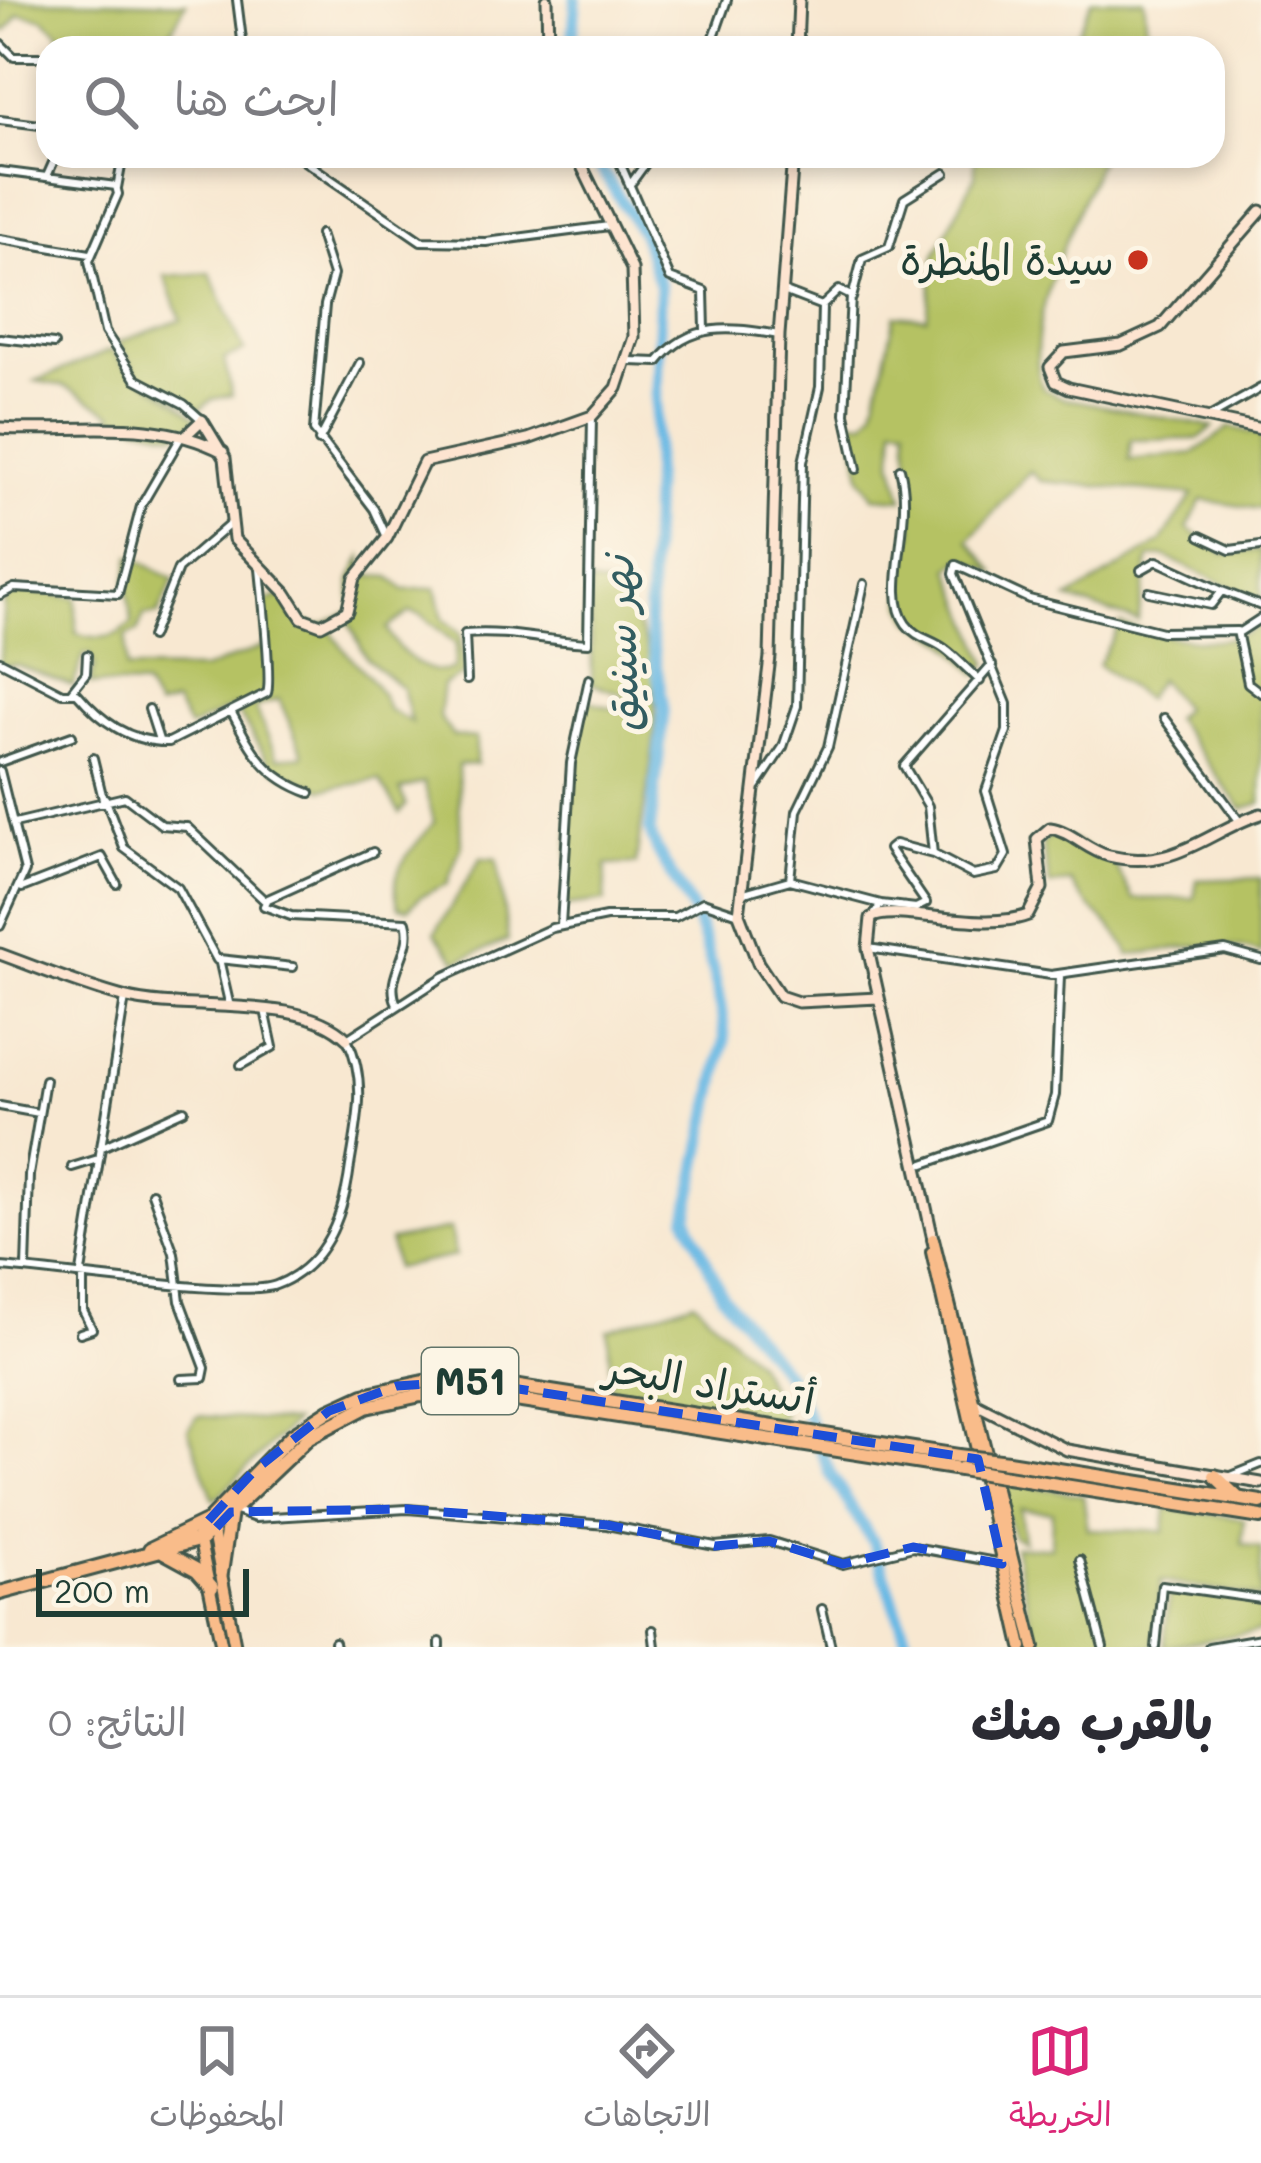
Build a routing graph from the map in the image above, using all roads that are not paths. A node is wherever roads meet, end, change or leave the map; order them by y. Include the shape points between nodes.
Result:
1 (237, 0) edge
2 (548, 0) edge
3 (727, 0) edge
4 (799, 0) edge
5 (242, 36) edge
6 (548, 36) edge
7 (714, 36) edge
8 (798, 36) edge
9 (0, 43) edge
10 (36, 57) edge
11 (0, 120) edge
12 (36, 124) edge
13 (51, 168) edge
14 (121, 168) edge
15 (315, 168) edge
16 (583, 168) edge
17 (623, 168) edge
18 (642, 168) edge
19 (792, 168) edge
20 (0, 171) edge
21 (945, 173) dead end
22 (48, 174) junction
23 (631, 183) junction
24 (117, 188) junction
25 (1261, 211) edge
26 (613, 225) junction
27 (320, 234) dead end
28 (0, 239) edge
29 (90, 254) junction
30 (783, 291) junction
31 (852, 300) junction
32 (822, 307) junction
33 (705, 330) junction
34 (779, 335) junction
35 (0, 338) edge
36 (55, 344) dead end
37 (635, 362) junction
38 (360, 363) dead end
39 (1261, 388) edge
40 (592, 416) junction
41 (1208, 417) junction
42 (202, 420) junction
43 (0, 428) edge
44 (1261, 429) edge
45 (182, 438) junction
46 (319, 441) junction
47 (224, 452) junction
48 (900, 469) dead end
49 (857, 470) dead end
50 (229, 525) junction
51 (1200, 536) dead end
52 (387, 538) junction
53 (1261, 546) edge
54 (260, 569) junction
55 (1141, 570) dead end
56 (864, 584) dead end
57 (1222, 591) junction
58 (1149, 592) dead end
59 (0, 595) edge
60 (1261, 606) edge
61 (1261, 619) edge
62 (1238, 633) junction
63 (151, 638) dead end
64 (87, 655) dead end
65 (0, 661) edge
66 (992, 665) junction
67 (589, 679) dead end
68 (467, 680) dead end
69 (980, 680) junction
70 (1261, 693) edge
71 (69, 694) junction
72 (149, 709) dead end
73 (231, 711) junction
74 (1164, 718) dead end
75 (71, 736) dead end
76 (159, 742) junction
77 (93, 758) dead end
78 (0, 767) edge
79 (755, 789) junction
80 (310, 793) dead end
81 (104, 799) junction
82 (1261, 814) edge
83 (1240, 822) junction
84 (15, 823) junction
85 (373, 852) dead end
86 (933, 854) junction
87 (790, 880) junction
88 (117, 884) dead end
89 (22, 888) junction
90 (741, 894) junction
91 (265, 901) junction
92 (881, 904) junction
93 (739, 914) junction
94 (874, 915) junction
95 (561, 925) junction
96 (0, 926) edge
97 (868, 948) junction
98 (0, 954) edge
99 (217, 960) junction
100 (1261, 960) edge
101 (293, 967) dead end
102 (1060, 974) junction
103 (125, 997) junction
104 (878, 998) junction
105 (398, 1005) junction
106 (265, 1010) junction
107 (231, 1011) junction
108 (347, 1039) junction
109 (242, 1065) dead end
110 (45, 1081) dead end
111 (0, 1106) edge
112 (184, 1110) dead end
113 (38, 1113) junction
114 (100, 1148) junction
115 (98, 1160) junction
116 (918, 1166) junction
117 (72, 1167) dead end
118 (152, 1192) dead end
119 (933, 1239) joint
120 (0, 1267) edge
121 (26, 1268) junction
122 (82, 1273) junction
123 (178, 1283) junction
124 (80, 1333) dead end
125 (181, 1379) dead end
126 (972, 1407) junction
127 (996, 1414) junction
128 (976, 1422) junction
129 (959, 1463) junction
130 (1261, 1465) edge
131 (1008, 1470) junction
132 (1221, 1476) junction
133 (1261, 1483) edge
134 (1239, 1499) junction
135 (1261, 1502) edge
136 (232, 1511) junction
137 (1261, 1517) edge
138 (205, 1530) junction
139 (163, 1552) junction
140 (134, 1556) junction
141 (1080, 1560) dead end
142 (1002, 1564) junction
143 (221, 1573) junction
144 (212, 1587) junction
145 (0, 1593) edge
146 (1261, 1599) edge
147 (822, 1610) dead end
148 (653, 1630) dead end
149 (1261, 1638) edge
150 (222, 1647) edge
151 (235, 1647) edge
152 (655, 1647) edge
153 (831, 1647) edge
154 (1022, 1647) edge
155 (1034, 1647) edge
156 (1103, 1647) edge
157 (1156, 1647) edge
158 (1209, 1647) edge

1 - 5 street
2 - 6 street
3 - 7 street
4 - 8 street
9 - 10 street via 14,57
11 - 12 street
13 - 22 street
14 - 24 street
15 - 26 street via 421,241 500,241
16 - 26 street
17 - 23 street
18 - 23 street
19 - 30 street
20 - 22 street
21 - 31 street via 904,199 889,247 862,259
22 - 24 street
23 - 33 street via 670,278 704,291
24 - 29 street
25 - 41 street via 1160,327 1121,345 1064,352 1050,367 1069,388
26 - 37 street via 636,292
27 - 46 street via 333,275 313,409
28 - 29 street
29 - 42 street via 99,314 118,358 136,380
30 - 32 street
30 - 34 street
31 - 32 street via 839,290
31 - 49 street via 844,414
32 - 79 street via 820,387 803,462 797,706
33 - 34 street
33 - 37 street via 675,340 658,362
34 - 79 street via 773,608
35 - 36 street
37 - 40 street
38 - 46 street
39 - 41 street
40 - 52 street via 424,462
40 - 68 street via 588,643 525,640 508,630 465,634
41 - 44 street
42 - 45 street
42 - 47 street
43 - 45 street via 97,424
45 - 47 street
45 - 59 street via 141,506 118,594 14,588
46 - 52 street via 374,508
47 - 50 street
48 - 69 street via 908,500 898,609 912,632
50 - 54 street
50 - 63 street via 178,569
51 - 53 street via 1230,550
52 - 54 street via 356,578 350,609 321,625 302,618
54 - 73 street via 271,687
55 - 57 street via 1157,561
56 - 87 street via 828,747 797,811
57 - 58 street via 1211,604
57 - 60 street
61 - 62 street
62 - 66 street via 1162,632 1029,599 956,565
62 - 70 street via 1248,683
64 - 71 street via 86,673
65 - 71 street
66 - 69 street
66 - 86 street via 1009,720 986,791 1005,860 998,870 973,874
67 - 95 street via 571,763
69 - 86 street via 904,766 928,806
71 - 76 street via 109,725
72 - 76 street
73 - 76 street
73 - 80 street via 270,775
74 - 83 street
75 - 78 street
77 - 81 street
78 - 84 street
79 - 90 street
81 - 84 street
81 - 91 street via 125,797 162,825 187,827
81 - 99 street via 124,848 178,888
82 - 83 street
83 - 94 street via 1184,853 1131,858 1107,856 1050,828 1036,839 1042,887 1028,915 968,923 894,910
84 - 89 street
85 - 91 street
86 - 92 street via 891,846 927,900 916,908
87 - 90 street
87 - 92 street
88 - 89 street via 102,857
89 - 96 street
90 - 93 street
91 - 105 street via 269,911 291,916 406,922 392,992
92 - 94 street
93 - 95 street via 698,904 675,917
93 - 104 street via 780,996
94 - 97 street
95 - 105 street
97 - 102 street
97 - 104 street
98 - 103 street
99 - 101 street
99 - 107 street
100 - 102 street via 1225,950
102 - 116 street via 1048,1121
103 - 107 street
103 - 114 street
104 - 116 street
105 - 108 street
106 - 107 street
106 - 108 street via 298,1011
106 - 109 street via 273,1047
108 - 123 street via 360,1100 334,1233 277,1285
110 - 113 street
111 - 113 street
112 - 114 street
113 - 121 street
114 - 115 street
115 - 117 street
115 - 122 street
116 - 119 street
118 - 123 street
119 - 126 main road
120 - 121 street
121 - 122 street
122 - 123 street
122 - 124 street via 92,1329
123 - 125 street via 205,1368 203,1378
126 - 127 street
126 - 128 main road
127 - 128 street
127 - 132 street via 1067,1450
128 - 142 main road
128 - 155 main road
129 - 131 highway, أتستراد البحر / M51, bridge
129 - 136 highway, أتستراد البحر / M51 via 509,1400 421,1395 366,1407 323,1428
129 - 138 highway, أتستراد البحر / M51 via 845,1437 514,1386 429,1381 328,1411 292,1435
130 - 132 street
131 - 134 highway, أتستراد البحر / M51
131 - 137 highway, أتستراد البحر / M51
132 - 133 street
132 - 134 highway
134 - 135 highway, أتستراد البحر / M51
136 - 138 highway, أتستراد البحر / M51
136 - 142 street via 487,1514 706,1545 769,1541 834,1563 913,1547
136 - 143 highway
138 - 139 highway
138 - 140 highway
138 - 143 main road
138 - 144 main road
139 - 140 highway
139 - 144 highway
140 - 145 highway
141 - 156 street
142 - 154 main road
143 - 151 main road
144 - 150 main road
146 - 157 street via 1162,1585
147 - 153 street
148 - 152 street
149 - 158 street

